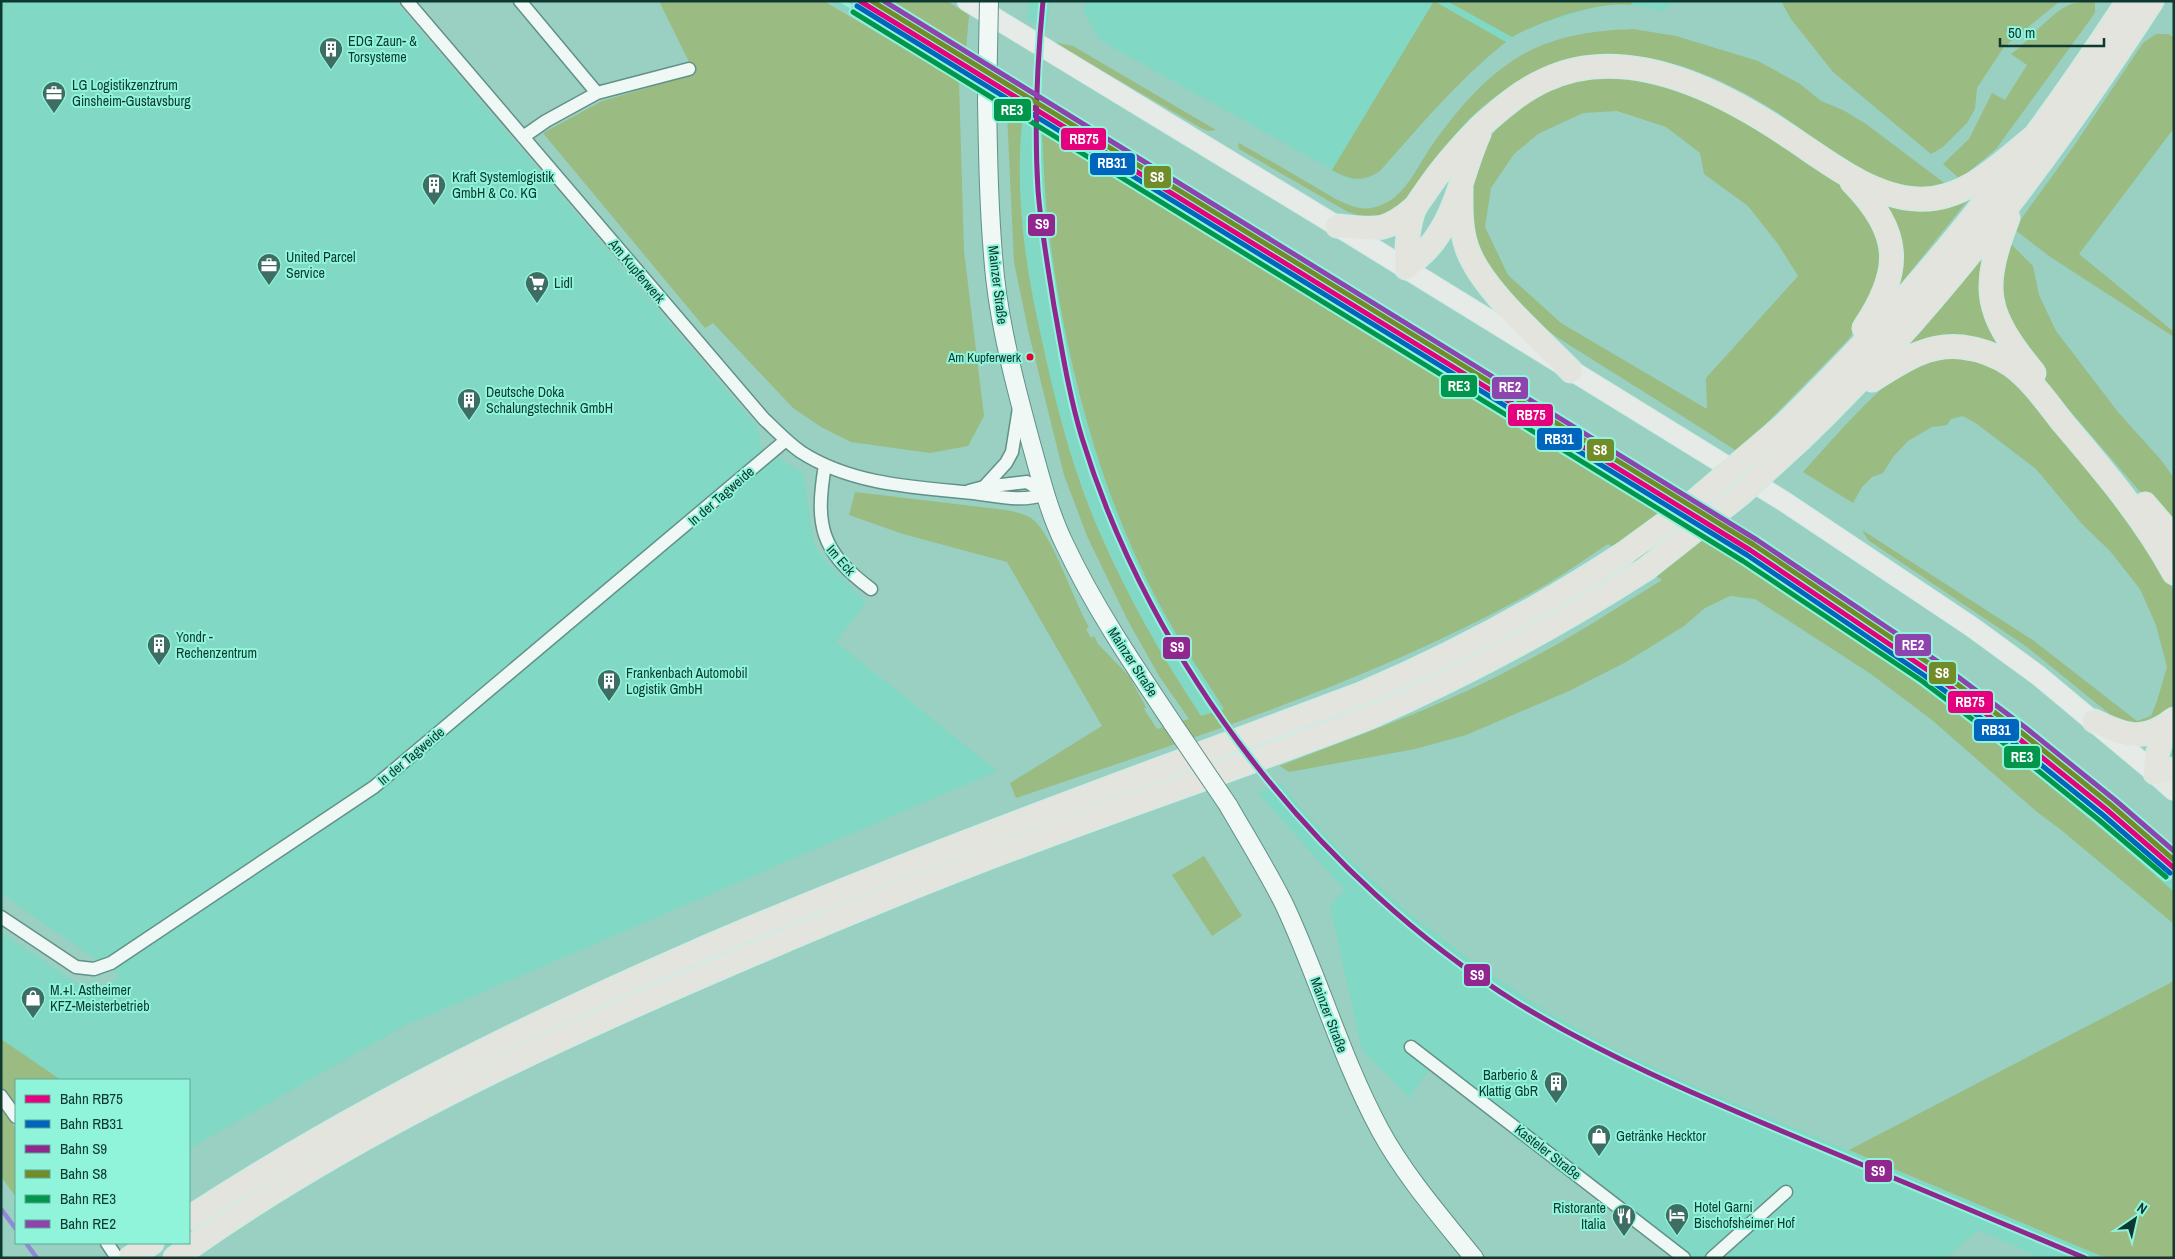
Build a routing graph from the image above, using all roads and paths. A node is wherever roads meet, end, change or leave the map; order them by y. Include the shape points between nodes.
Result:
1 (407, 1) edge
2 (520, 1) edge
3 (967, 1) edge
4 (989, 1) edge
5 (2128, 1) edge
6 (2152, 1) edge
7 (2121, 30) junction
8 (689, 69) dead end
9 (597, 93) junction
10 (1484, 124) junction
11 (2036, 135) junction
12 (523, 137) junction
13 (1845, 174) junction
14 (1461, 186) junction
15 (2017, 194) junction
16 (1414, 208) junction
17 (1337, 226) junction
18 (1406, 268) junction
19 (1571, 371) junction
20 (1829, 381) junction
21 (1847, 395) junction
22 (1019, 401) junction
23 (786, 440) junction
24 (825, 465) junction
25 (984, 487) junction
26 (964, 492) junction
27 (1046, 494) junction
28 (2174, 538) edge
29 (2174, 573) edge
30 (871, 589) dead end
31 (2174, 720) edge
32 (2094, 721) junction
33 (2164, 771) edge
34 (2174, 790) edge
35 (1, 917) edge
36 (1411, 1047) dead end
37 (1, 1096) edge
38 (15, 1116) edge
39 (1786, 1192) dead end
40 (190, 1217) edge
41 (108, 1244) edge
42 (151, 1244) edge
43 (117, 1258) edge
44 (130, 1258) edge
45 (175, 1258) edge
46 (1474, 1258) edge
47 (1684, 1258) edge
48 (1712, 1258) edge

1 - 12 street, Am Kupferwerk
2 - 9 street
3 - 17 main road
4 - 22 main road, Mainzer Straße, bridge via 990,220 1002,326
5 - 7 highway
6 - 7 highway
7 - 11 highway
7 - 15 highway
8 - 9 street
9 - 12 street
10 - 13 highway via 1525,90 1547,79 1600,67 1630,67 1666,75 1719,96 1756,115
10 - 14 highway via 1470,154
10 - 16 highway via 1460,146
11 - 13 highway via 1974,184 1936,200 1914,200 1882,191
11 - 20 highway via 1927,273
12 - 23 street, Am Kupferwerk via 764,419
13 - 20 highway via 1872,202 1884,224 1892,245 1892,266 1885,293 1875,312
14 - 18 highway via 1439,234
14 - 19 highway via 1466,248 1476,268 1490,288
15 - 21 highway via 1943,289
15 - 28 highway via 1996,248 1990,284 1994,310 2004,332 2038,379
16 - 17 highway via 1397,223 1378,229
16 - 18 highway via 1408,233
17 - 18 main road
18 - 19 main road
19 - 32 main road via 1785,502 1980,632
20 - 40 highway, bridge via 1783,426 1689,506 1623,554 1510,624 1361,694 910,863 597,995 409,1088 285,1158
21 - 29 highway via 1916,353 1927,350 1960,347 2000,359 2032,385 2117,487
21 - 45 highway, bridge via 1717,514 1646,568 1515,647 1370,717 920,885 598,1021 476,1080 366,1139 264,1199
22 - 25 street via 1012,452
22 - 27 main road, Mainzer Straße
23 - 24 street, Am Kupferwerk
23 - 35 street, In der Tagweide via 374,787 111,964 94,969 76,968
24 - 26 street, Am Kupferwerk via 899,486
24 - 30 street, Im Eck via 820,493 825,540 832,553
25 - 26 street, Am Kupferwerk
25 - 27 street, Am Kupferwerk via 1026,482
26 - 27 street, Am Kupferwerk via 1014,500
27 - 46 main road, Mainzer Straße, bridge via 1064,542 1098,608 1228,806 1284,904 1351,1070 1381,1132 1422,1193
31 - 32 highway via 2143,736 2118,732
31 - 33 highway via 2155,759
32 - 33 main road
33 - 34 highway
36 - 47 street, Kasteler Straße
37 - 38 street
39 - 48 street
41 - 43 street
42 - 44 highway

